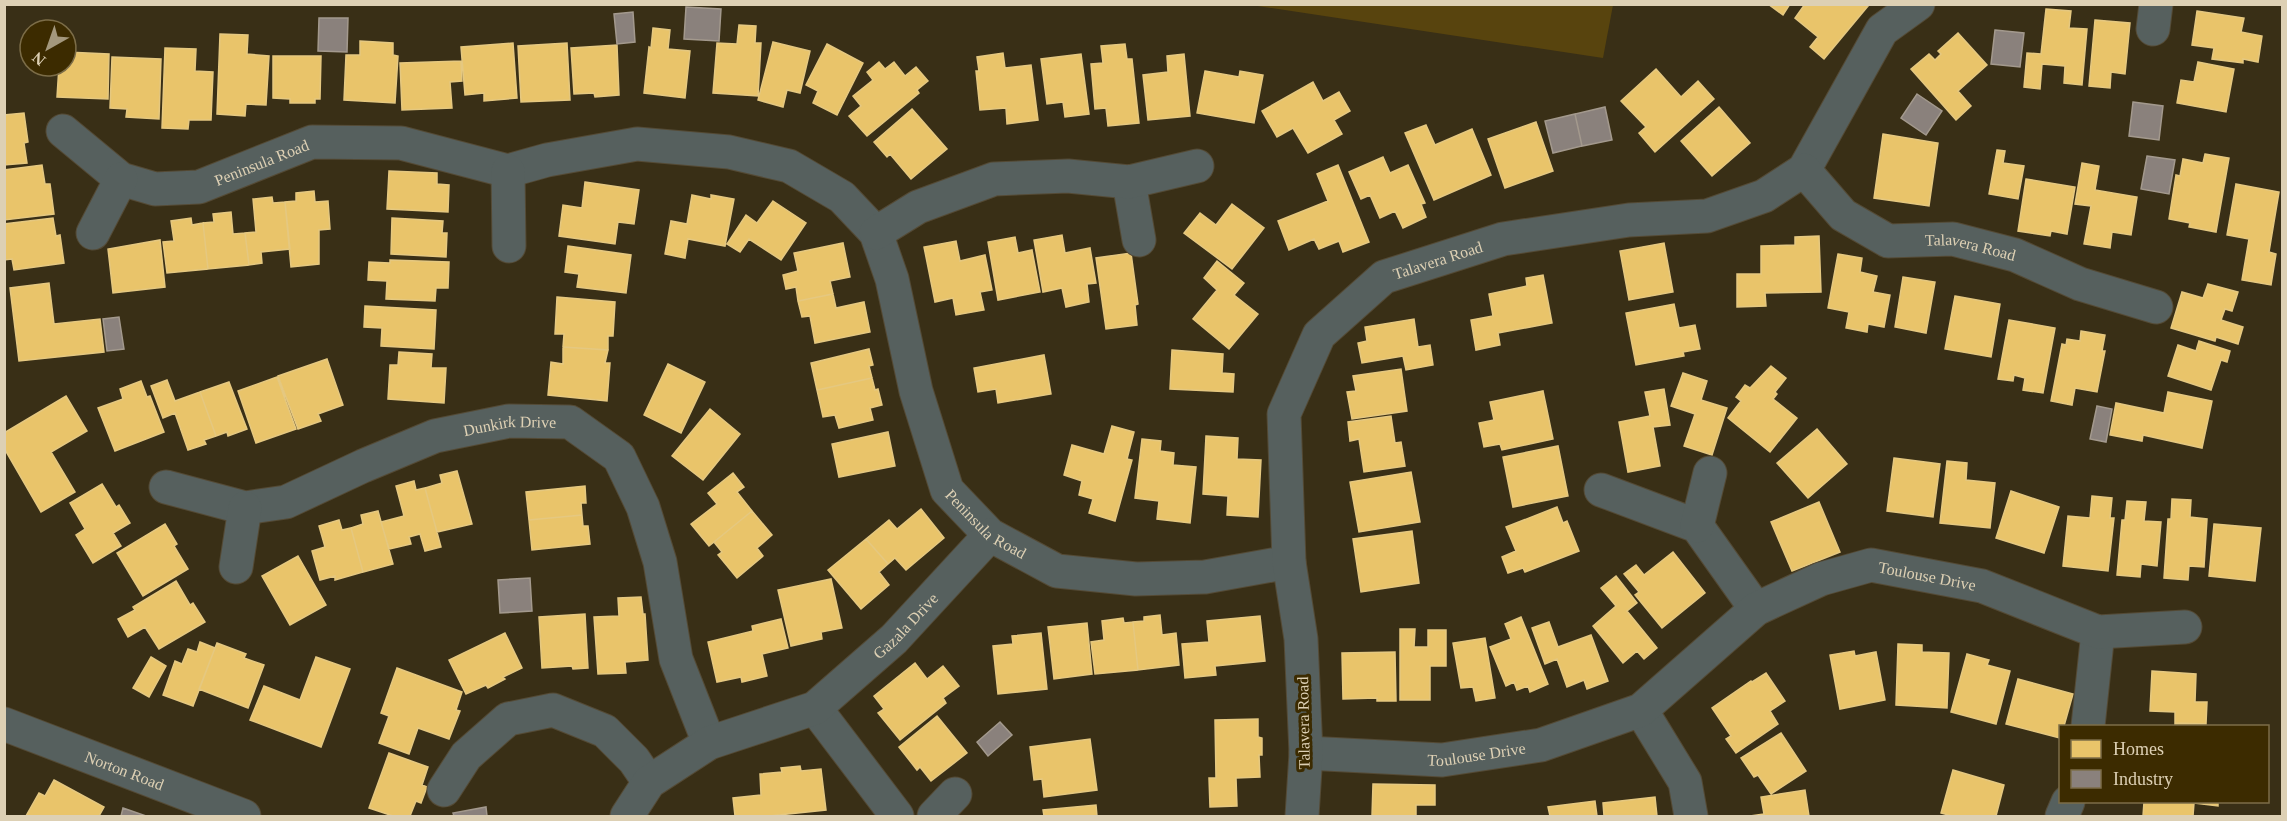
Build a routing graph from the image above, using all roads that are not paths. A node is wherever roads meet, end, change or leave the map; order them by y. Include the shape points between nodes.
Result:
1 (1918, 4) edge
2 (63, 131) dead end
3 (1197, 166) dead end
4 (1804, 170) junction
5 (508, 171) junction
6 (121, 179) junction
7 (1129, 182) junction
8 (93, 233) dead end
9 (876, 233) junction
10 (1139, 240) dead end
11 (509, 246) dead end
12 (2156, 307) dead end
13 (1710, 473) dead end
14 (166, 488) dead end
15 (1601, 490) dead end
16 (245, 508) junction
17 (1697, 526) junction
18 (990, 536) junction
19 (1288, 562) junction
20 (236, 567) dead end
21 (1756, 609) junction
22 (2185, 627) dead end
23 (2098, 632) junction
24 (816, 708) junction
25 (1641, 710) junction
26 (4, 724) edge
27 (2088, 725) edge
28 (709, 743) junction
29 (1306, 753) junction
30 (649, 782) junction
31 (444, 790) dead end
32 (244, 816) edge
33 (627, 816) edge
34 (897, 816) edge
35 (1302, 816) edge
36 (1691, 816) edge

1 - 4 street, Talavera Road via 1882,30
2 - 6 street, Peninsula Road
3 - 7 street
4 - 12 street, Talavera Road via 1843,215 1888,241 1953,239 2015,255 2080,284
4 - 19 street, Talavera Road via 1764,196 1707,216 1629,220 1503,239 1384,277 1319,335 1284,414
5 - 6 street, Peninsula Road via 401,143 312,142 199,187 155,189
5 - 9 street, Peninsula Road via 637,144 729,152 789,166 842,197
5 - 11 street
6 - 8 street
7 - 9 street via 1068,176 994,179 918,207
7 - 10 street
9 - 18 street, Peninsula Road via 892,279 916,391 947,490
13 - 17 street
14 - 16 street, Dunkirk Drive
15 - 17 street
16 - 20 street
16 - 28 street, Dunkirk Drive via 286,502 435,436 509,421 570,422 619,458 644,507 660,562 676,659
17 - 21 street
18 - 19 street, Peninsula Road via 1057,571 1136,579 1205,577
18 - 24 street, Gazala Drive via 894,639
19 - 29 street, Talavera Road via 1300,639
21 - 23 street, Toulouse Drive via 1821,579 1871,566 1982,586
21 - 25 street, Toulouse Drive
22 - 23 street, Toulouse Drive
23 - 27 street
24 - 28 street, Gazala Drive
24 - 34 street
25 - 29 street, Toulouse Drive via 1541,745 1442,760
25 - 36 street via 1685,782
26 - 32 street, Norton Road
28 - 30 street, Gazala Drive
29 - 35 street, Talavera Road
30 - 31 street via 634,760 605,731 553,710 508,719 466,756
30 - 33 street, Gazala Drive

